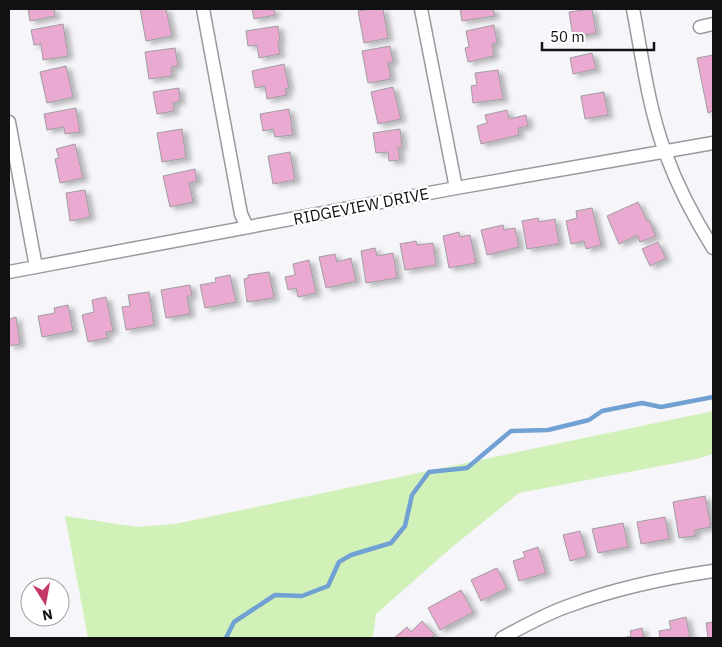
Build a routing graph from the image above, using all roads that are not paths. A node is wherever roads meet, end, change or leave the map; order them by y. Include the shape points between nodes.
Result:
1 (203, 9) edge
2 (421, 9) edge
3 (633, 9) edge
4 (713, 24) edge
5 (700, 27) dead end
6 (9, 122) edge
7 (713, 143) edge
8 (664, 151) junction
9 (456, 188) junction
10 (247, 227) junction
11 (713, 248) edge
12 (36, 267) junction
13 (9, 272) edge
14 (713, 571) edge
15 (502, 638) edge

1 - 10 street via 241,214
2 - 9 street
3 - 8 street
4 - 5 street
6 - 12 street
7 - 8 street, RIDGEVIEW DRIVE
8 - 9 street, RIDGEVIEW DRIVE
8 - 11 street
9 - 10 street, RIDGEVIEW DRIVE
10 - 12 street, RIDGEVIEW DRIVE
12 - 13 street, RIDGEVIEW DRIVE
14 - 15 street via 608,593 570,605

